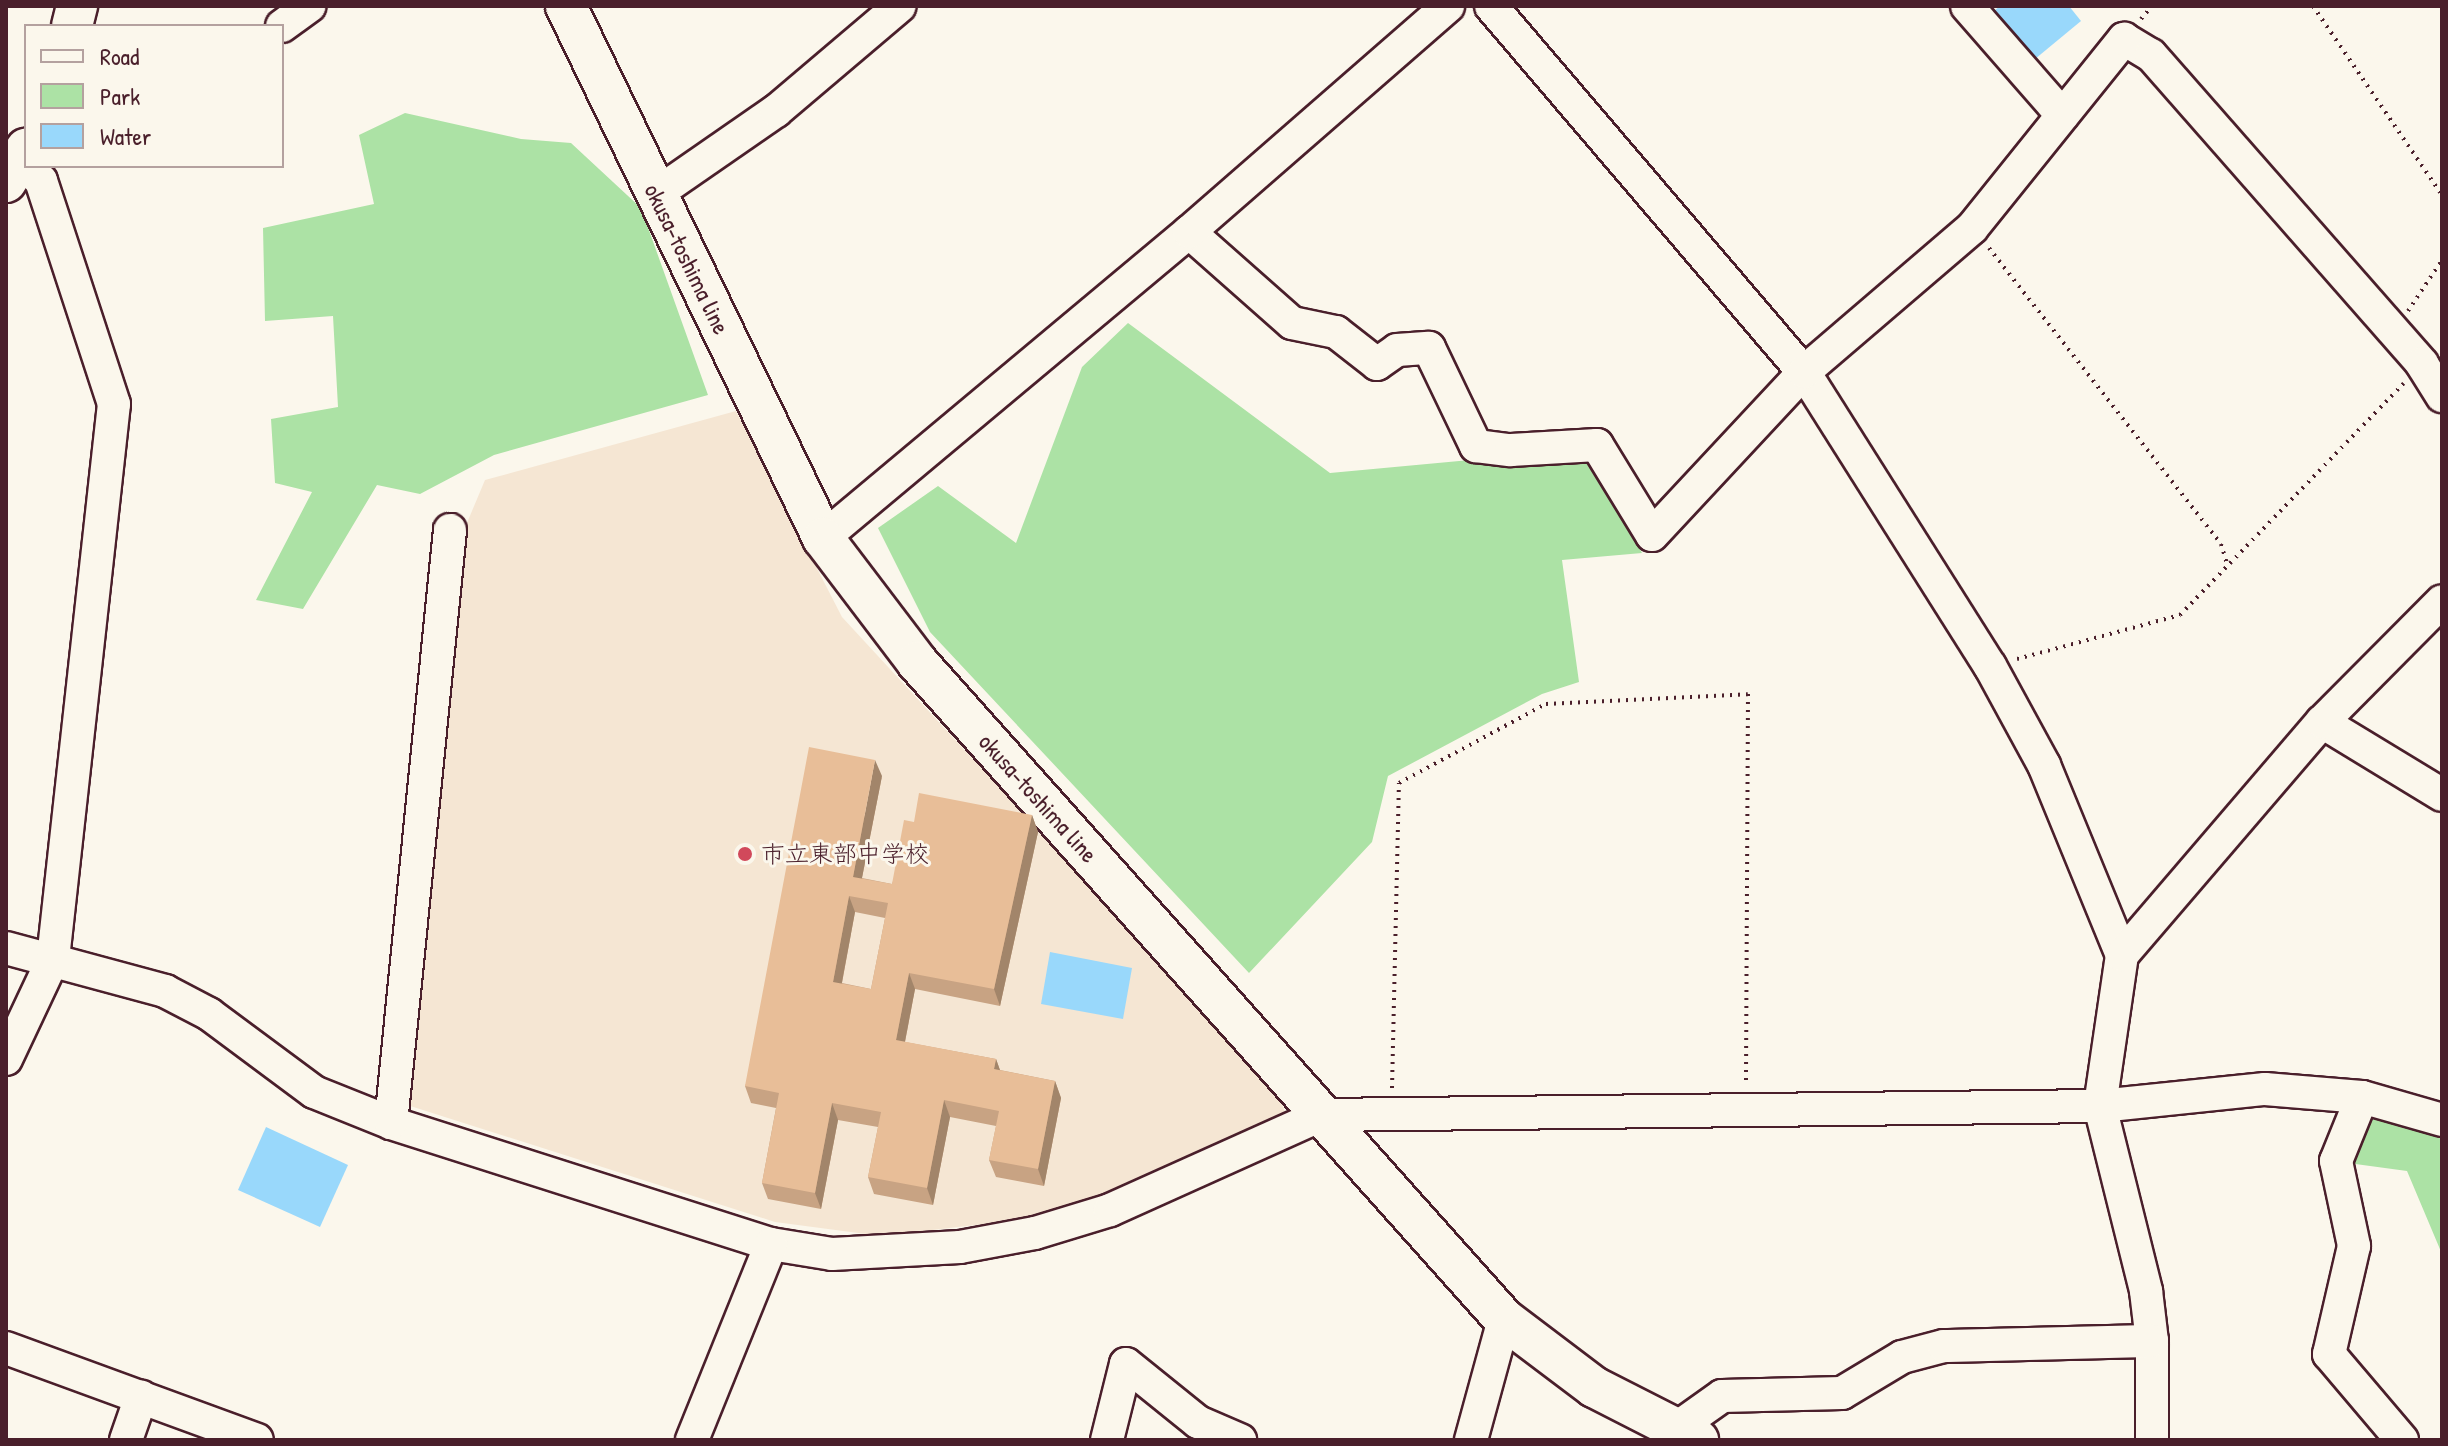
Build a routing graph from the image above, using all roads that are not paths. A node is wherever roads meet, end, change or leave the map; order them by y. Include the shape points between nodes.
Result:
1 (310, 6) edge
2 (566, 6) edge
3 (900, 6) edge
4 (1448, 6) edge
5 (1491, 6) edge
6 (1967, 6) edge
7 (284, 25) edge
8 (2062, 115) junction
9 (32, 168) edge
10 (656, 194) junction
11 (1189, 232) junction
12 (1804, 372) junction
13 (2442, 396) edge
14 (450, 530) dead end
15 (823, 538) junction
16 (2442, 601) edge
17 (2322, 722) junction
18 (2442, 795) edge
19 (6, 948) edge
20 (2122, 955) junction
21 (53, 959) junction
22 (6, 1059) edge
23 (2362, 1097) junction
24 (2100, 1106) junction
25 (2438, 1107) edge
26 (1321, 1115) junction
27 (391, 1123) junction
28 (771, 1244) junction
29 (1504, 1319) junction
30 (2152, 1341) junction
31 (6, 1348) edge
32 (141, 1397) junction
33 (1686, 1435) edge
34 (126, 1440) edge
35 (257, 1440) edge
36 (692, 1440) edge
37 (1107, 1440) edge
38 (1240, 1440) edge
39 (1471, 1440) edge
40 (2152, 1440) edge
41 (2402, 1440) edge

1 - 7 street
2 - 10 main road, okusa-toshima line
3 - 10 street via 776,111
4 - 11 street
5 - 12 street
6 - 8 street
8 - 12 street via 1972,228
8 - 13 street via 2124,39 2151,55 2422,364
9 - 21 street via 114,404
10 - 15 main road, okusa-toshima line
11 - 12 street via 1292,323 1336,332 1377,364 1397,350 1429,348 1476,446 1511,450 1597,445 1652,535
11 - 15 street
12 - 20 street via 1990,666 2044,765
14 - 27 street
15 - 26 main road, okusa-toshima line via 917,662
16 - 17 street
17 - 18 street
17 - 20 street
19 - 21 street
20 - 24 street
21 - 22 street
21 - 27 street via 165,991 209,1014 314,1092
23 - 24 street via 2265,1089
23 - 25 street
23 - 41 street via 2336,1161 2354,1246 2329,1354
24 - 26 street
24 - 30 street via 2146,1291
26 - 28 street via 1123,1205 1035,1233 881,1254 832,1254
26 - 29 main road, okusa-toshima line
27 - 28 street
28 - 36 street
29 - 33 main road, okusa-toshima line via 1594,1387
29 - 39 street
30 - 33 street via 1944,1346 1902,1357 1842,1393 1722,1396
30 - 40 street
31 - 32 street
32 - 34 street
32 - 35 street
37 - 38 street via 1126,1364 1198,1422

